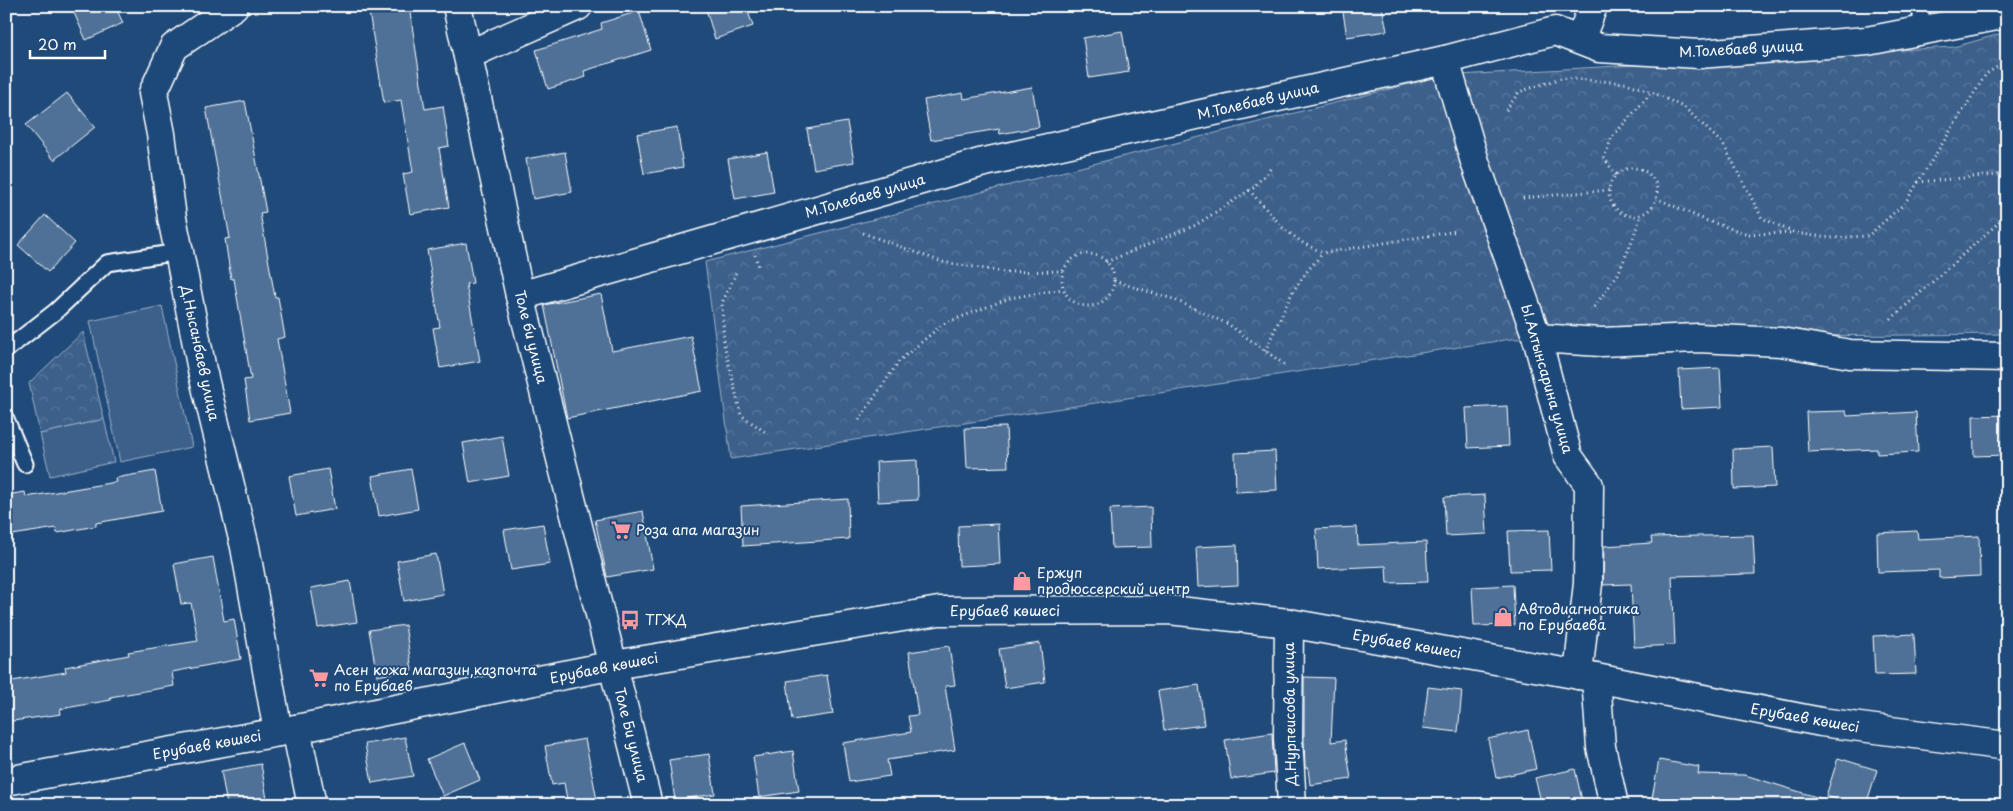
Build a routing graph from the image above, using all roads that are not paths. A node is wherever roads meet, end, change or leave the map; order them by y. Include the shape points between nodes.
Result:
1 (234, 6) edge
2 (457, 6) edge
3 (578, 6) edge
4 (1594, 6) edge
5 (2007, 14) edge
6 (1921, 18) edge
7 (1580, 40) junction
8 (468, 55) junction
9 (1444, 60) junction
10 (178, 252) junction
11 (520, 296) junction
12 (1537, 338) junction
13 (6, 350) edge
14 (2007, 357) edge
15 (6, 419) edge
16 (25, 464) dead end
17 (1289, 623) junction
18 (614, 665) junction
19 (1587, 677) junction
20 (287, 730) junction
21 (2007, 746) edge
22 (6, 781) edge
23 (312, 805) edge
24 (648, 805) edge
25 (1292, 805) edge
26 (1614, 805) edge

1 - 10 street, Д.Нысанбаев улица via 174,47 152,93
2 - 8 street, Толе би улица
3 - 8 street
4 - 7 street
5 - 6 street, М.Толебаев улица
6 - 7 street, М.Толебаев улица via 1867,41 1699,54 1599,48
7 - 9 street, М.Толебаев улица via 1556,31
8 - 11 street, Толе би улица
9 - 11 street, М.Толебаев улица via 980,163
9 - 12 street, Ы.Алтынсарина улица via 1475,162
10 - 13 lane via 106,263 56,312
10 - 20 street, Д.Нысанбаев улица via 202,370
11 - 18 street, Толе би улица
12 - 14 street via 1601,342 1707,338 1781,342 1850,354
12 - 19 street, Ы.Алтынсарина улица via 1568,456 1589,485
15 - 16 lane
17 - 18 street, Ерубаев көшесі via 1169,610 939,611
17 - 19 street, Ерубаев көшесі
17 - 25 street, Д.Нурпеисова улица via 1288,738
18 - 20 street, Ерубаев көшесі
18 - 24 street, Толе Би улица
19 - 21 street, Ерубаев көшесі via 1821,722
19 - 26 street, Ы.Алтынсарина улица
20 - 22 street, Ерубаев көшесі
20 - 23 street, Д.Нысанбаев улица

